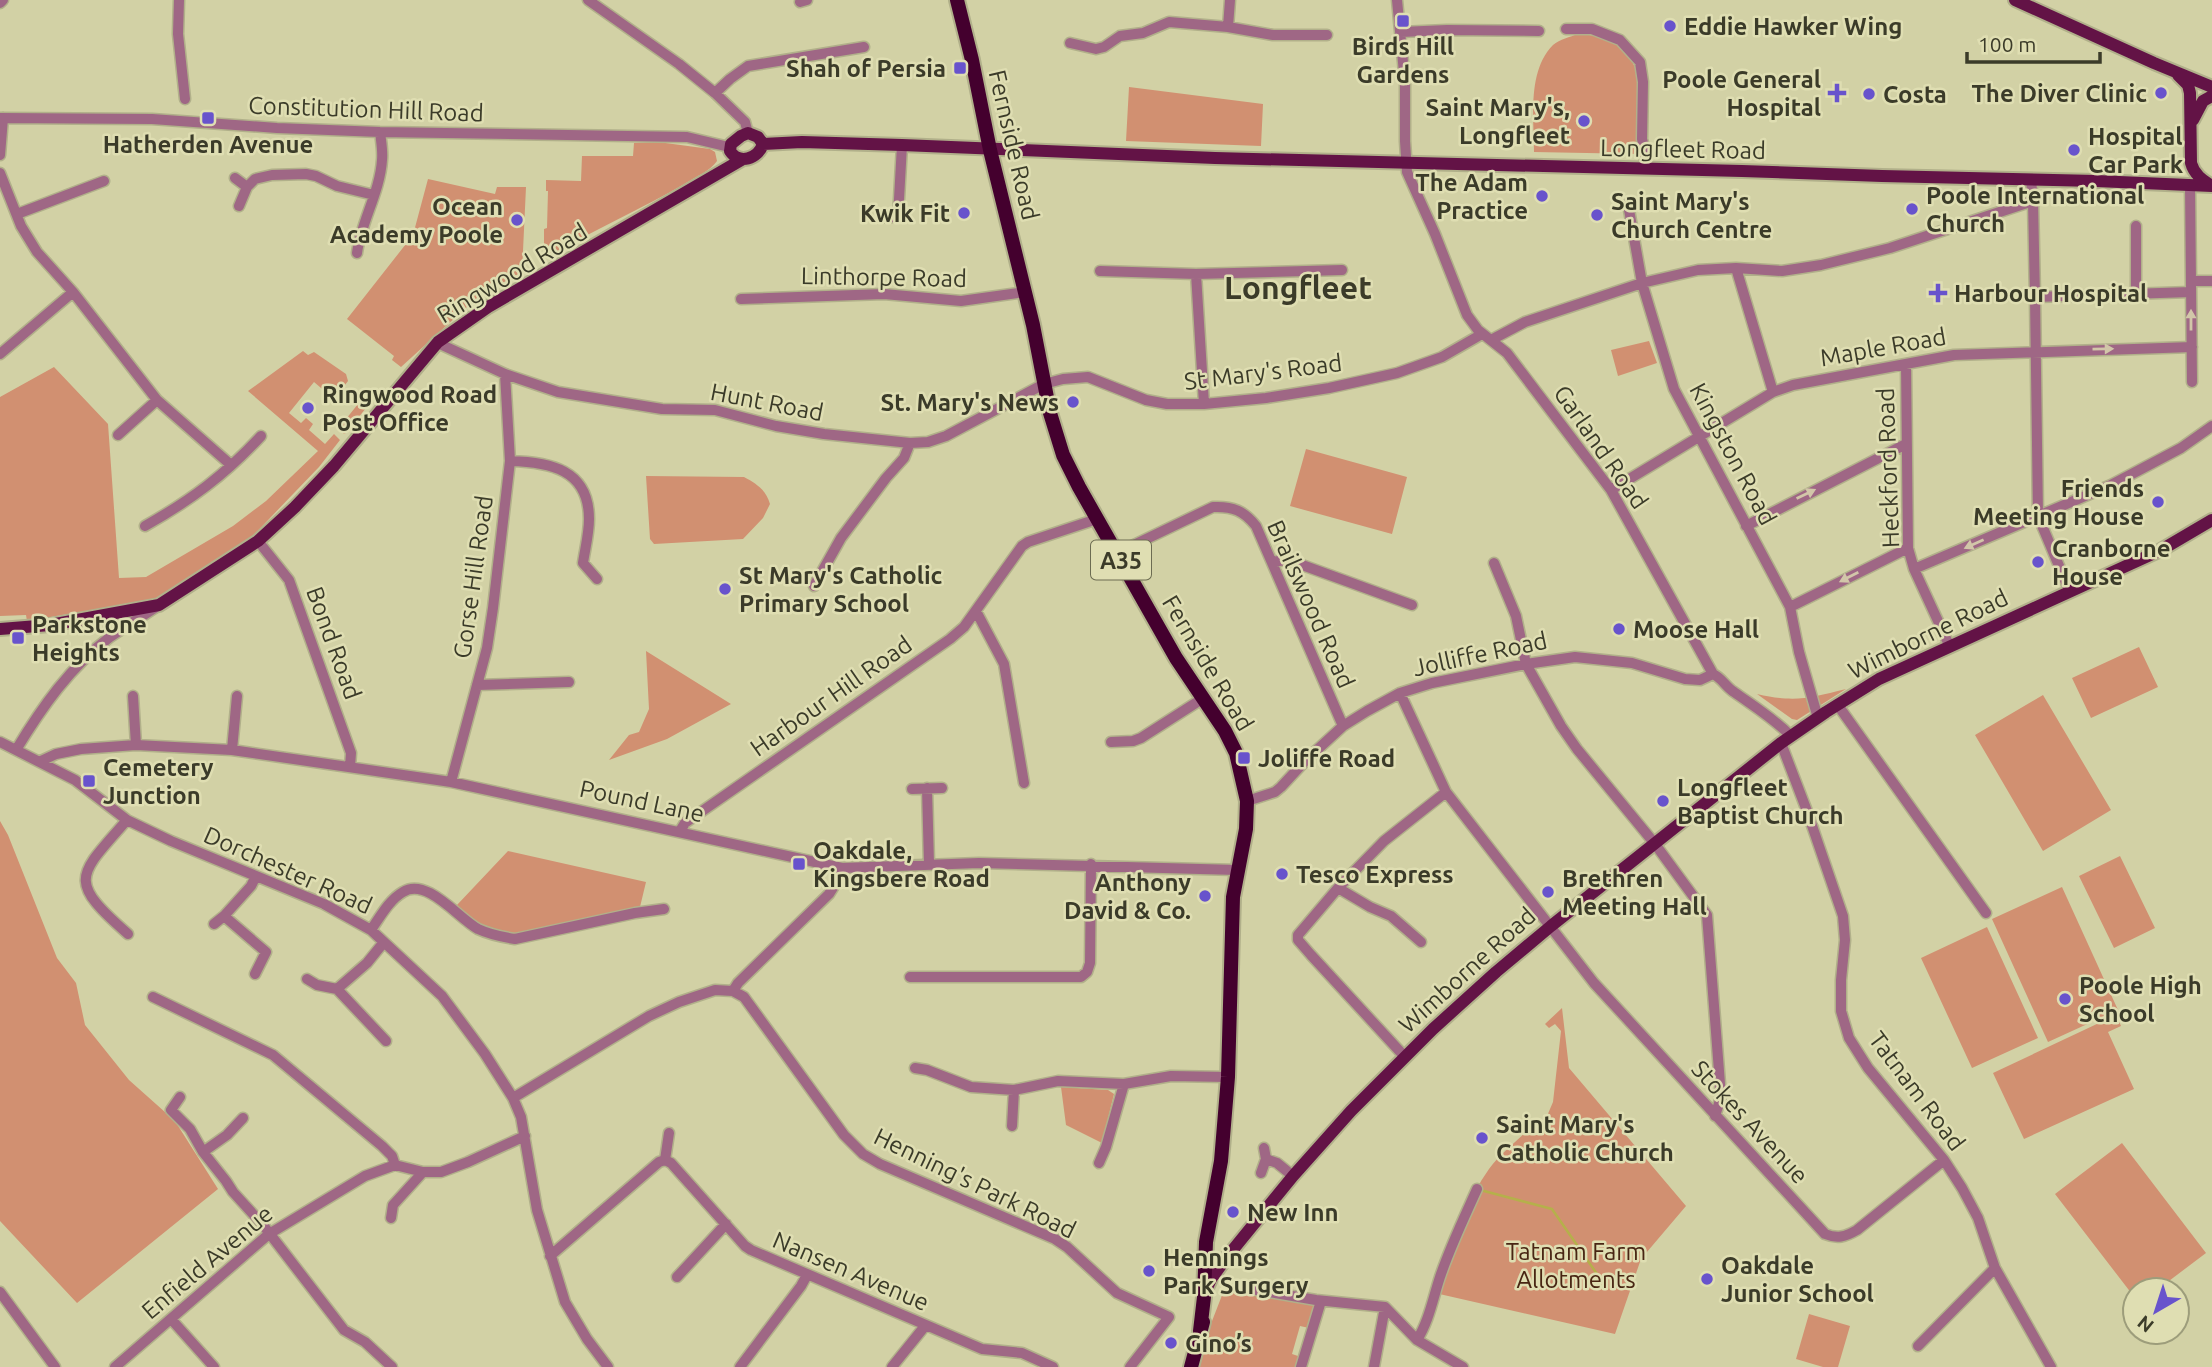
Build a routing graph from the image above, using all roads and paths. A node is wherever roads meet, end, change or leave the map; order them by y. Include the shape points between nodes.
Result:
1 (179, 0) edge
2 (588, 0) edge
3 (957, 0) edge
4 (1230, 0) edge
5 (1397, 0) edge
6 (2015, 0) edge
7 (1112, 25) dead end
8 (1228, 27) junction
9 (1566, 29) dead end
10 (1539, 31) dead end
11 (1401, 32) junction
12 (1327, 34) dead end
13 (1120, 36) junction
14 (1070, 43) dead end
15 (864, 47) dead end
16 (2172, 71) junction
17 (2212, 87) edge
18 (715, 93) junction
19 (2212, 96) edge
20 (185, 99) dead end
21 (1, 118) edge
22 (2191, 124) junction
23 (380, 132) junction
24 (748, 133) junction
25 (763, 144) junction
26 (902, 145) junction
27 (730, 147) junction
28 (990, 150) junction
29 (0, 155) edge
30 (743, 159) junction
31 (1405, 162) junction
32 (2191, 163) junction
33 (1645, 169) junction
34 (0, 173) edge
35 (717, 175) junction
36 (236, 178) dead end
37 (2031, 180) junction
38 (104, 181) dead end
39 (2165, 184) junction
40 (2190, 185) junction
41 (2212, 186) edge
42 (247, 187) junction
43 (373, 195) junction
44 (2033, 201) junction
45 (1628, 204) dead end
46 (239, 206) dead end
47 (17, 214) junction
48 (884, 217) dead end
49 (2136, 226) dead end
50 (357, 253) dead end
51 (2149, 253) dead end
52 (2136, 255) junction
53 (1736, 268) junction
54 (1342, 270) dead end
55 (1100, 271) dead end
56 (1196, 274) junction
57 (2212, 281) edge
58 (1642, 282) junction
59 (2191, 287) junction
60 (73, 292) junction
61 (1025, 292) junction
62 (2136, 295) junction
63 (2035, 297) junction
64 (741, 299) dead end
65 (1489, 338) junction
66 (438, 342) junction
67 (2192, 347) junction
68 (2035, 351) junction
69 (0, 354) edge
70 (1906, 364) junction
71 (505, 374) junction
72 (2192, 382) dead end
73 (1044, 384) junction
74 (1773, 392) junction
75 (157, 400) junction
76 (1204, 404) junction
77 (2211, 427) edge
78 (118, 435) dead end
79 (261, 436) dead end
80 (1698, 437) junction
81 (910, 443) junction
82 (1906, 444) junction
83 (510, 461) junction
84 (231, 465) junction
85 (1611, 490) junction
86 (2038, 516) junction
87 (1097, 519) junction
88 (2212, 520) edge
89 (145, 526) dead end
90 (1746, 526) junction
91 (258, 541) junction
92 (1908, 548) junction
93 (1117, 553) junction
94 (1272, 562) junction
95 (1494, 563) dead end
96 (1914, 569) junction
97 (597, 579) dead end
98 (814, 586) dead end
99 (2070, 592) junction
100 (159, 605) junction
101 (1412, 605) dead end
102 (1790, 607) junction
103 (976, 611) junction
104 (0, 629) edge
105 (1950, 647) junction
106 (1526, 664) junction
107 (1713, 674) junction
108 (569, 682) dead end
109 (477, 685) junction
110 (1400, 693) junction
111 (133, 696) dead end
112 (237, 696) dead end
113 (1202, 699) junction
114 (1837, 704) junction
115 (1818, 718) junction
116 (1343, 726) junction
117 (1786, 740) junction
118 (0, 742) edge
119 (1111, 742) dead end
120 (135, 745) junction
121 (16, 750) junction
122 (232, 750) junction
123 (41, 761) junction
124 (350, 767) junction
125 (451, 782) junction
126 (1024, 783) dead end
127 (927, 788) junction
128 (943, 788) dead end
129 (912, 789) dead end
130 (1446, 792) junction
131 (1247, 801) junction
132 (127, 820) junction
133 (680, 831) junction
134 (1655, 844) junction
135 (929, 864) junction
136 (1091, 864) junction
137 (842, 868) junction
138 (1237, 870) junction
139 (256, 876) junction
140 (1339, 888) junction
141 (664, 909) dead end
142 (1986, 913) dead end
143 (224, 916) junction
144 (214, 924) dead end
145 (1551, 926) junction
146 (371, 930) junction
147 (128, 934) dead end
148 (384, 942) junction
149 (1421, 942) dead end
150 (255, 974) dead end
151 (910, 977) dead end
152 (307, 979) dead end
153 (337, 989) junction
154 (733, 990) junction
155 (153, 997) dead end
156 (386, 1041) dead end
157 (1405, 1056) junction
158 (915, 1068) dead end
159 (1228, 1077) junction
160 (1124, 1084) junction
161 (1014, 1090) junction
162 (180, 1097) dead end
163 (513, 1098) junction
164 (1715, 1115) junction
165 (243, 1118) dead end
166 (1012, 1126) dead end
167 (668, 1133) dead end
168 (525, 1136) junction
169 (1264, 1148) dead end
170 (203, 1152) junction
171 (1266, 1159) junction
172 (665, 1160) junction
173 (1944, 1160) junction
174 (1099, 1163) dead end
175 (395, 1165) junction
176 (423, 1172) junction
177 (1261, 1173) dead end
178 (1293, 1176) junction
179 (1477, 1189) dead end
180 (391, 1218) dead end
181 (726, 1224) junction
182 (269, 1234) junction
183 (550, 1255) junction
184 (1995, 1268) junction
185 (807, 1275) junction
186 (677, 1277) dead end
187 (1238, 1287) dead end
188 (1207, 1289) junction
189 (0, 1292) edge
190 (1321, 1301) junction
191 (1385, 1307) junction
192 (171, 1319) junction
193 (925, 1326) junction
194 (1417, 1340) junction
195 (1918, 1346) dead end
196 (55, 1367) edge
197 (115, 1367) edge
198 (214, 1367) edge
199 (392, 1367) edge
200 (608, 1367) edge
201 (740, 1367) edge
202 (892, 1367) edge
203 (1053, 1367) edge
204 (1130, 1367) edge
205 (1191, 1367) edge
206 (1301, 1367) edge
207 (1374, 1367) edge
208 (1462, 1367) edge
209 (2051, 1367) edge

1 - 20 street
2 - 18 street
3 - 28 highway, Fernside Road / A35
4 - 8 street
5 - 11 street
6 - 16 main road
7 - 13 street
8 - 12 street via 1273,35
8 - 13 street via 1169,22
9 - 33 street via 1592,29 1620,40 1640,62
10 - 11 street
11 - 31 street
13 - 14 street via 1096,49
15 - 18 street via 748,66
16 - 17 main road
16 - 22 main road via 2188,85
18 - 24 street via 745,122
19 - 22 main road via 2197,109
21 - 23 street, Constitution Hill Road via 152,119
21 - 29 street
22 - 32 main road
23 - 27 street, Constitution Hill Road via 687,137
23 - 43 street via 382,161
24 - 25 main road
24 - 27 main road
25 - 26 main road
25 - 30 main road via 760,152
26 - 28 main road
26 - 48 street via 898,217
27 - 30 main road via 734,157
27 - 35 main road
28 - 31 main road, Longfleet Road
28 - 61 highway, Fernside Road / A35
30 - 35 main road, Ringwood Road
31 - 33 main road, Longfleet Road
31 - 65 street, Garland Road via 1467,315
32 - 39 main road via 2181,177
32 - 41 main road via 2197,175
33 - 37 main road, Longfleet Road
34 - 47 street
35 - 66 main road, Ringwood Road via 488,307
36 - 42 street
37 - 39 main road, Longfleet Road
37 - 44 street
38 - 47 street
39 - 40 main road, Longfleet Road
40 - 41 main road, Longfleet Road
40 - 59 street
42 - 43 street via 262,177 306,174
42 - 46 street
43 - 50 street
44 - 53 street, St Mary's Road via 1854,258 1782,271
44 - 63 street
45 - 58 street, Kingston Road
47 - 60 street via 37,252
49 - 52 street
51 - 52 street
52 - 62 street
53 - 58 street, St Mary's Road via 1698,270
53 - 74 street
54 - 56 street
55 - 56 street
56 - 76 street
57 - 59 street
58 - 65 street, St Mary's Road
58 - 80 street, Kingston Road via 1674,389
59 - 62 street
67 -> 59 street
60 - 69 street
60 - 75 street
61 - 64 street, Linthorpe Road via 961,301 884,295
61 - 73 highway, Fernside Road / A35
62 - 63 street
63 - 68 street
65 - 76 street, St Mary's Road via 1385,376 1266,398
65 - 85 street, Garland Road via 1533,385
66 - 71 street, Hunt Road
66 - 91 main road, Ringwood Road via 334,466
68 -> 67 street, Maple Road
67 - 72 street
68 - 70 street, Maple Road via 1954,355
68 - 86 street
70 - 74 street, Maple Road
70 - 82 street, Heckford Road
71 - 81 street, Hunt Road via 558,392 663,409 715,410 776,426
71 - 83 street, Gorse Hill Road
73 - 76 street, St Mary's Road via 1088,377 1156,403
73 - 81 street, Hunt Road via 946,436
73 - 87 highway, Fernside Road / A35 via 1063,455
74 - 80 street, Maple Road
75 - 78 street
75 - 84 street
77 - 86 street via 2150,466
79 - 84 street
80 - 85 street, Maple Road
80 - 90 street, Kingston Road
81 - 98 street via 904,458 841,538
90 -> 82 street
82 - 92 street, Heckford Road
83 - 97 street via 542,463 575,480 589,518 583,564
83 - 109 street, Gorse Hill Road via 493,608
84 - 89 street via 190,500
85 - 107 street, Garland Road
86 -> 96 street
86 - 99 street
87 - 93 highway, Fernside Road / A35
87 - 103 street, Harbour Hill Road via 1022,546
88 - 99 main road, Wimborne Road via 2167,547
90 - 102 street, Kingston Road
91 - 100 main road, Ringwood Road
91 - 124 street, Bond Road via 289,580 351,753
92 - 96 street, Heckford Road
92 -> 102 street
93 - 94 street, Brailswood Road via 1200,512 1227,506 1249,517
93 - 113 highway, Fernside Road / A35
94 - 101 street via 1294,562
94 - 116 street, Brailswood Road
95 - 106 street via 1516,616
96 - 105 street, Heckford Road
99 - 105 main road, Wimborne Road
100 - 104 main road, Ringwood Road via 50,625
100 - 121 street via 109,638 62,682
102 - 115 street, Kingston Road
103 - 126 street via 1004,664
103 - 133 street, Harbour Hill Road via 950,639 685,823
105 - 114 main road, Wimborne Road
106 - 107 street, Jolliffe Road via 1575,657 1632,663 1685,679 1700,680
106 - 110 street, Jolliffe Road
106 - 134 street via 1577,749
107 - 117 street, Garland Road via 1766,712
108 - 109 street
109 - 125 street, Gorse Hill Road
110 - 116 street, Jolliffe Road
110 - 130 street, Stokes Avenue
111 - 120 street
112 - 122 street
113 - 119 street via 1141,738
113 - 131 highway, Fernside Road / A35 via 1236,753
114 - 115 main road, Wimborne Road
114 - 142 street
115 - 117 main road, Wimborne Road
116 - 131 street, Jolliffe Road via 1281,787
117 - 134 main road, Wimborne Road
117 - 173 street, Tatnam Road via 1843,916 1842,1012 1849,1038 1868,1069
118 - 121 street, Dorchester Road
120 - 122 street, Pound Lane
120 - 123 street, Pound Lane via 81,748
121 - 123 street, Dorchester Road
122 - 124 street, Pound Lane
123 - 132 street, Dorchester Road via 75,780
124 - 125 street, Pound Lane
125 - 133 street, Pound Lane
127 - 128 street
127 - 129 street
127 - 135 street
130 - 140 street via 1384,841
130 - 145 street, Stokes Avenue
131 - 138 highway, Fernside Road / A35
132 - 139 street, Dorchester Road
132 - 147 street via 93,859 86,871 86,885 109,924
133 - 137 street, Pound Lane
134 - 145 main road, Wimborne Road
134 - 164 street via 1707,915 1721,1097
135 - 136 street, Pound Lane
135 - 137 street, Pound Lane
136 - 138 street, Pound Lane
136 - 151 street via 1090,963 1081,977
137 - 154 street via 829,894
138 - 159 highway, Fernside Road / A35 via 1231,925
139 - 143 street
139 - 146 street, Dorchester Road via 324,904
140 - 149 street via 1391,916
140 - 157 street via 1298,940
141 - 146 street via 515,939 476,927 416,887 397,896
143 - 144 street
143 - 150 street via 266,951
145 - 157 main road, Wimborne Road
145 - 164 street, Stokes Avenue via 1594,983
146 - 148 street, Dorchester Road
148 - 153 street
148 - 163 street, Dorchester Road via 449,1004
152 - 153 street
153 - 156 street
154 - 163 street via 715,989 649,1016
154 - 204 street, Henning's Park Road via 744,997 844,1135 863,1154 1055,1239 1117,1293 1169,1317
155 - 175 street via 273,1055 382,1146
157 - 178 main road, Wimborne Road
158 - 161 street via 971,1087
159 - 160 street via 1171,1076
159 - 188 highway, Fernside Road / A35 via 1221,1161 1205,1253
160 - 161 street via 1058,1081
160 - 174 street
161 - 166 street
162 - 170 street via 171,1110 190,1129
163 - 168 street, Dorchester Road
164 - 173 street, Stokes Avenue via 1818,1227 1833,1237 1857,1230
165 - 170 street
167 - 172 street
168 - 176 street via 441,1172
168 - 183 street, Dorchester Road via 534,1198
169 - 171 street
170 - 182 street
171 - 177 street
171 - 178 street
172 - 181 street, Nansen Avenue
172 - 183 street
173 - 184 street, Tatnam Road via 1978,1218
175 - 176 street
175 - 182 street, Enfield Avenue via 365,1176
176 - 180 street via 393,1205
178 - 188 main road, Wimborne Road
179 - 194 street
181 - 185 street, Nansen Avenue via 751,1250
181 - 186 street
182 - 192 street, Enfield Avenue
182 - 199 street via 344,1330
183 - 200 street, Dorchester Road via 570,1313
184 - 195 street
184 - 209 street, Tatnam Road
185 - 193 street, Nansen Avenue
185 - 201 street
187 - 190 street
188 - 205 highway, Wimborne Road
189 - 196 street
190 - 191 street
190 - 206 street
191 - 194 street
191 - 207 street
192 - 197 street, Enfield Avenue
192 - 198 street
193 - 202 street
193 - 203 street, Nansen Avenue via 982,1349 1022,1353
194 - 208 street

